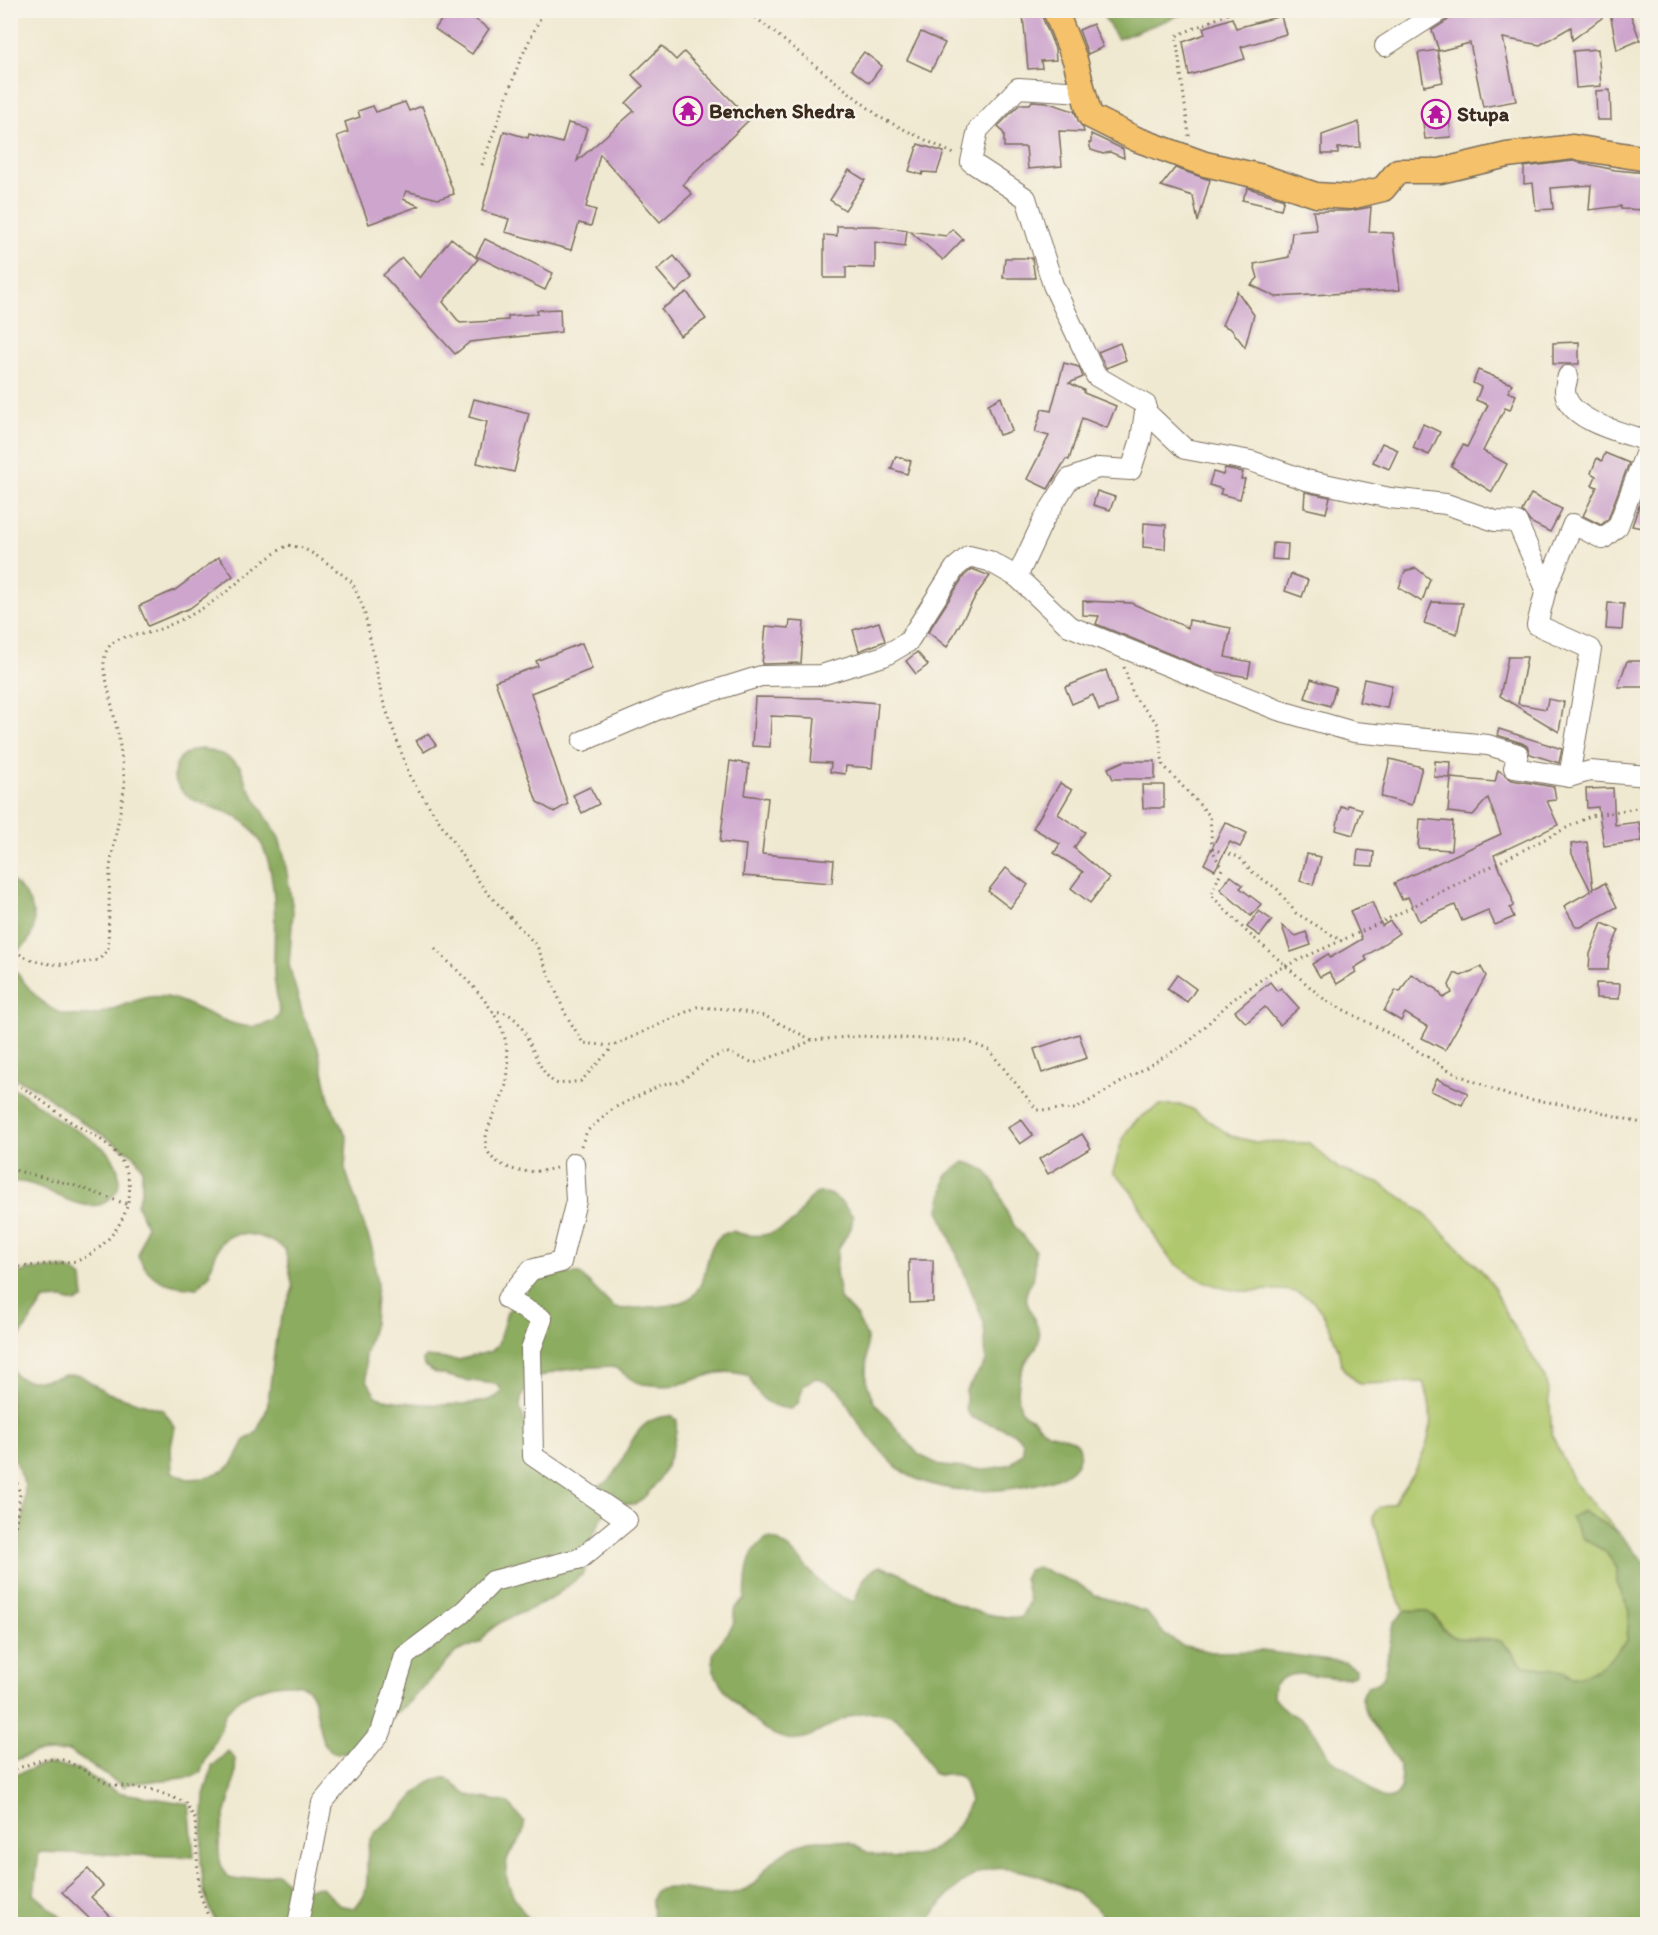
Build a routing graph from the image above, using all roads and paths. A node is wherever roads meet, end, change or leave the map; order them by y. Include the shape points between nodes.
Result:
1 (544, 10) edge
2 (746, 10) edge
3 (1055, 10) edge
4 (1237, 10) edge
5 (1441, 10) edge
6 (1385, 46) dead end
7 (1083, 92) junction
8 (1191, 159) junction
9 (1647, 159) edge
10 (971, 162) junction
11 (482, 165) dead end
12 (1568, 376) dead end
13 (1145, 411) junction
14 (1647, 441) edge
15 (1647, 446) edge
16 (1017, 577) junction
17 (1546, 589) junction
18 (1118, 647) junction
19 (583, 741) dead end
20 (1647, 776) edge
21 (1569, 777) junction
22 (1647, 806) edge
23 (1212, 849) junction
24 (10, 897) edge
25 (1342, 941) junction
26 (12, 948) edge
27 (435, 949) dead end
28 (1287, 967) junction
29 (492, 1012) junction
30 (812, 1040) junction
31 (613, 1046) junction
32 (10, 1081) edge
33 (1647, 1125) edge
34 (574, 1162) junction
35 (10, 1169) edge
36 (129, 1205) junction
37 (10, 1269) edge
38 (10, 1460) edge
39 (10, 1564) edge
40 (10, 1771) edge
41 (211, 1924) edge
42 (298, 1924) edge

1 - 11 path via 520,60
2 - 10 path via 881,118
3 - 7 main road
4 - 8 path via 1176,36
5 - 6 street
7 - 8 main road via 1090,116 1136,139
7 - 10 street via 1018,88 978,130
8 - 9 main road via 1316,195 1350,197 1383,189 1398,171 1440,171 1507,155 1573,147
10 - 13 street via 1026,198 1053,285 1096,376 1146,405
12 - 14 street via 1565,391 1574,410 1600,426
13 - 16 street via 1131,470 1098,468 1069,478 1044,519
13 - 17 street via 1185,449 1251,461 1305,480 1390,498 1446,504 1495,521 1517,522
15 - 17 street via 1618,526 1603,539 1573,524
16 - 18 street via 1069,626
16 - 19 street via 988,561 969,556 955,568 908,642 884,656 821,675 761,676 668,705
17 - 21 street via 1537,625 1591,649
18 - 21 street via 1278,710 1353,732 1488,745 1518,754 1514,768
18 - 23 path via 1134,697 1158,724 1163,765 1210,816
20 - 21 street via 1590,771
22 - 25 path via 1590,816
23 - 25 path via 1239,857 1277,889 1296,913
23 - 28 path via 1222,869 1211,895
24 - 26 path
25 - 28 path
26 - 31 path via 30,960 50,965 99,960 108,949 110,867 124,784 104,669 108,648 127,636 157,631 206,606 288,545 303,548 352,582 364,610 382,698 410,777 484,889 537,946 565,1013 583,1043
27 - 29 path via 469,982
28 - 30 path via 1272,972 1231,1001 1189,1042 1076,1109 1037,1110 989,1050 966,1041 861,1036
28 - 33 path via 1324,1000 1454,1073 1510,1096 1586,1108
29 - 31 path via 502,1010 513,1016 549,1077 558,1084 581,1081
29 - 34 path via 507,1042 507,1084 487,1132 485,1146 489,1157 516,1171 544,1171
30 - 31 path via 765,1016 697,1007
30 - 34 path via 754,1063 726,1052 708,1060 680,1082 663,1084 614,1108 587,1131
32 - 36 path via 114,1150 126,1171
34 - 42 street via 576,1202 561,1262 531,1270 507,1299 542,1319 531,1349 533,1456 627,1520 581,1558 493,1581 461,1614 405,1656 381,1732 322,1803
35 - 36 path via 70,1184
36 - 37 path via 113,1234 84,1258
38 - 39 path via 20,1494
40 - 41 path via 44,1759 65,1760 109,1784 153,1790 185,1802 196,1826 199,1891

